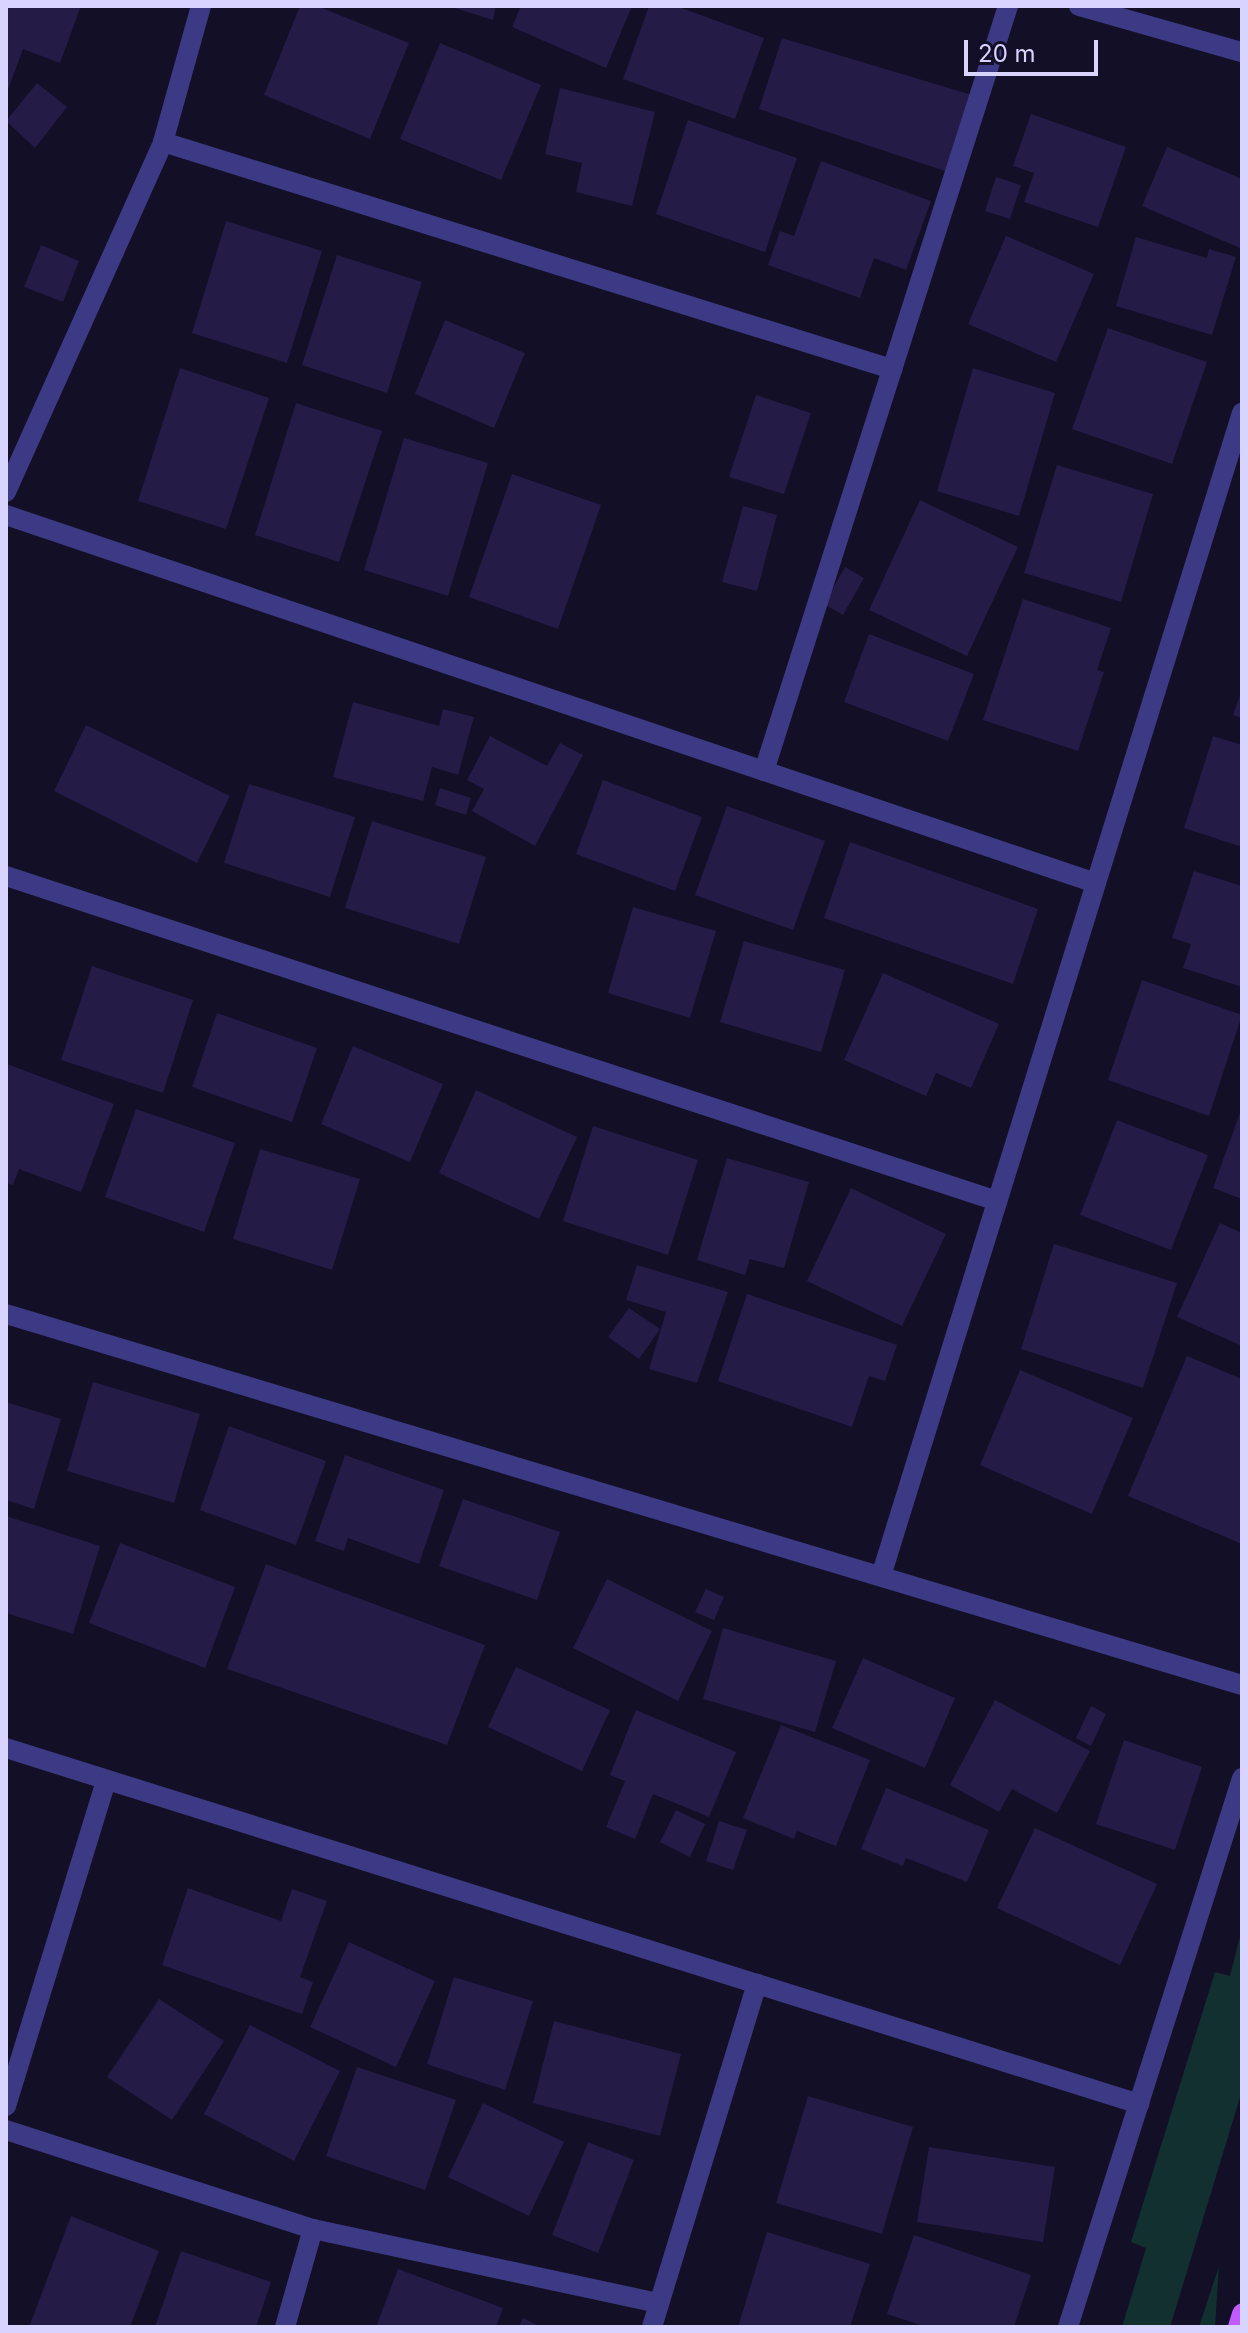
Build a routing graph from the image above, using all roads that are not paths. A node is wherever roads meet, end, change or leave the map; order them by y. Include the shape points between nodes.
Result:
1 (201, 6) edge
2 (1008, 6) edge
3 (1079, 6) edge
4 (1242, 52) edge
5 (163, 142) junction
6 (892, 369) junction
7 (1242, 413) edge
8 (6, 492) edge
9 (6, 515) edge
10 (764, 771) junction
11 (6, 876) edge
12 (1096, 883) junction
13 (997, 1201) junction
14 (6, 1314) edge
15 (881, 1576) junction
16 (1242, 1685) edge
17 (6, 1748) edge
18 (1242, 1778) edge
19 (106, 1780) junction
20 (757, 1984) junction
21 (1139, 2104) junction
22 (6, 2106) edge
23 (6, 2130) edge
24 (313, 2229) junction
25 (659, 2303) junction
26 (1242, 2314) edge
27 (285, 2327) edge
28 (652, 2327) edge
29 (1068, 2327) edge
30 (1238, 2327) edge

1 - 5 street
2 - 6 street
3 - 4 street
5 - 6 street
5 - 8 street
6 - 10 street
7 - 12 street
9 - 10 street
10 - 12 street
11 - 13 street
12 - 13 street
13 - 15 street
14 - 15 street
15 - 16 street
17 - 19 street
18 - 21 street
19 - 20 street
19 - 22 street
20 - 21 street
20 - 25 street
21 - 29 street
23 - 24 street
24 - 25 street
24 - 27 street
25 - 28 street
26 - 30 main road

